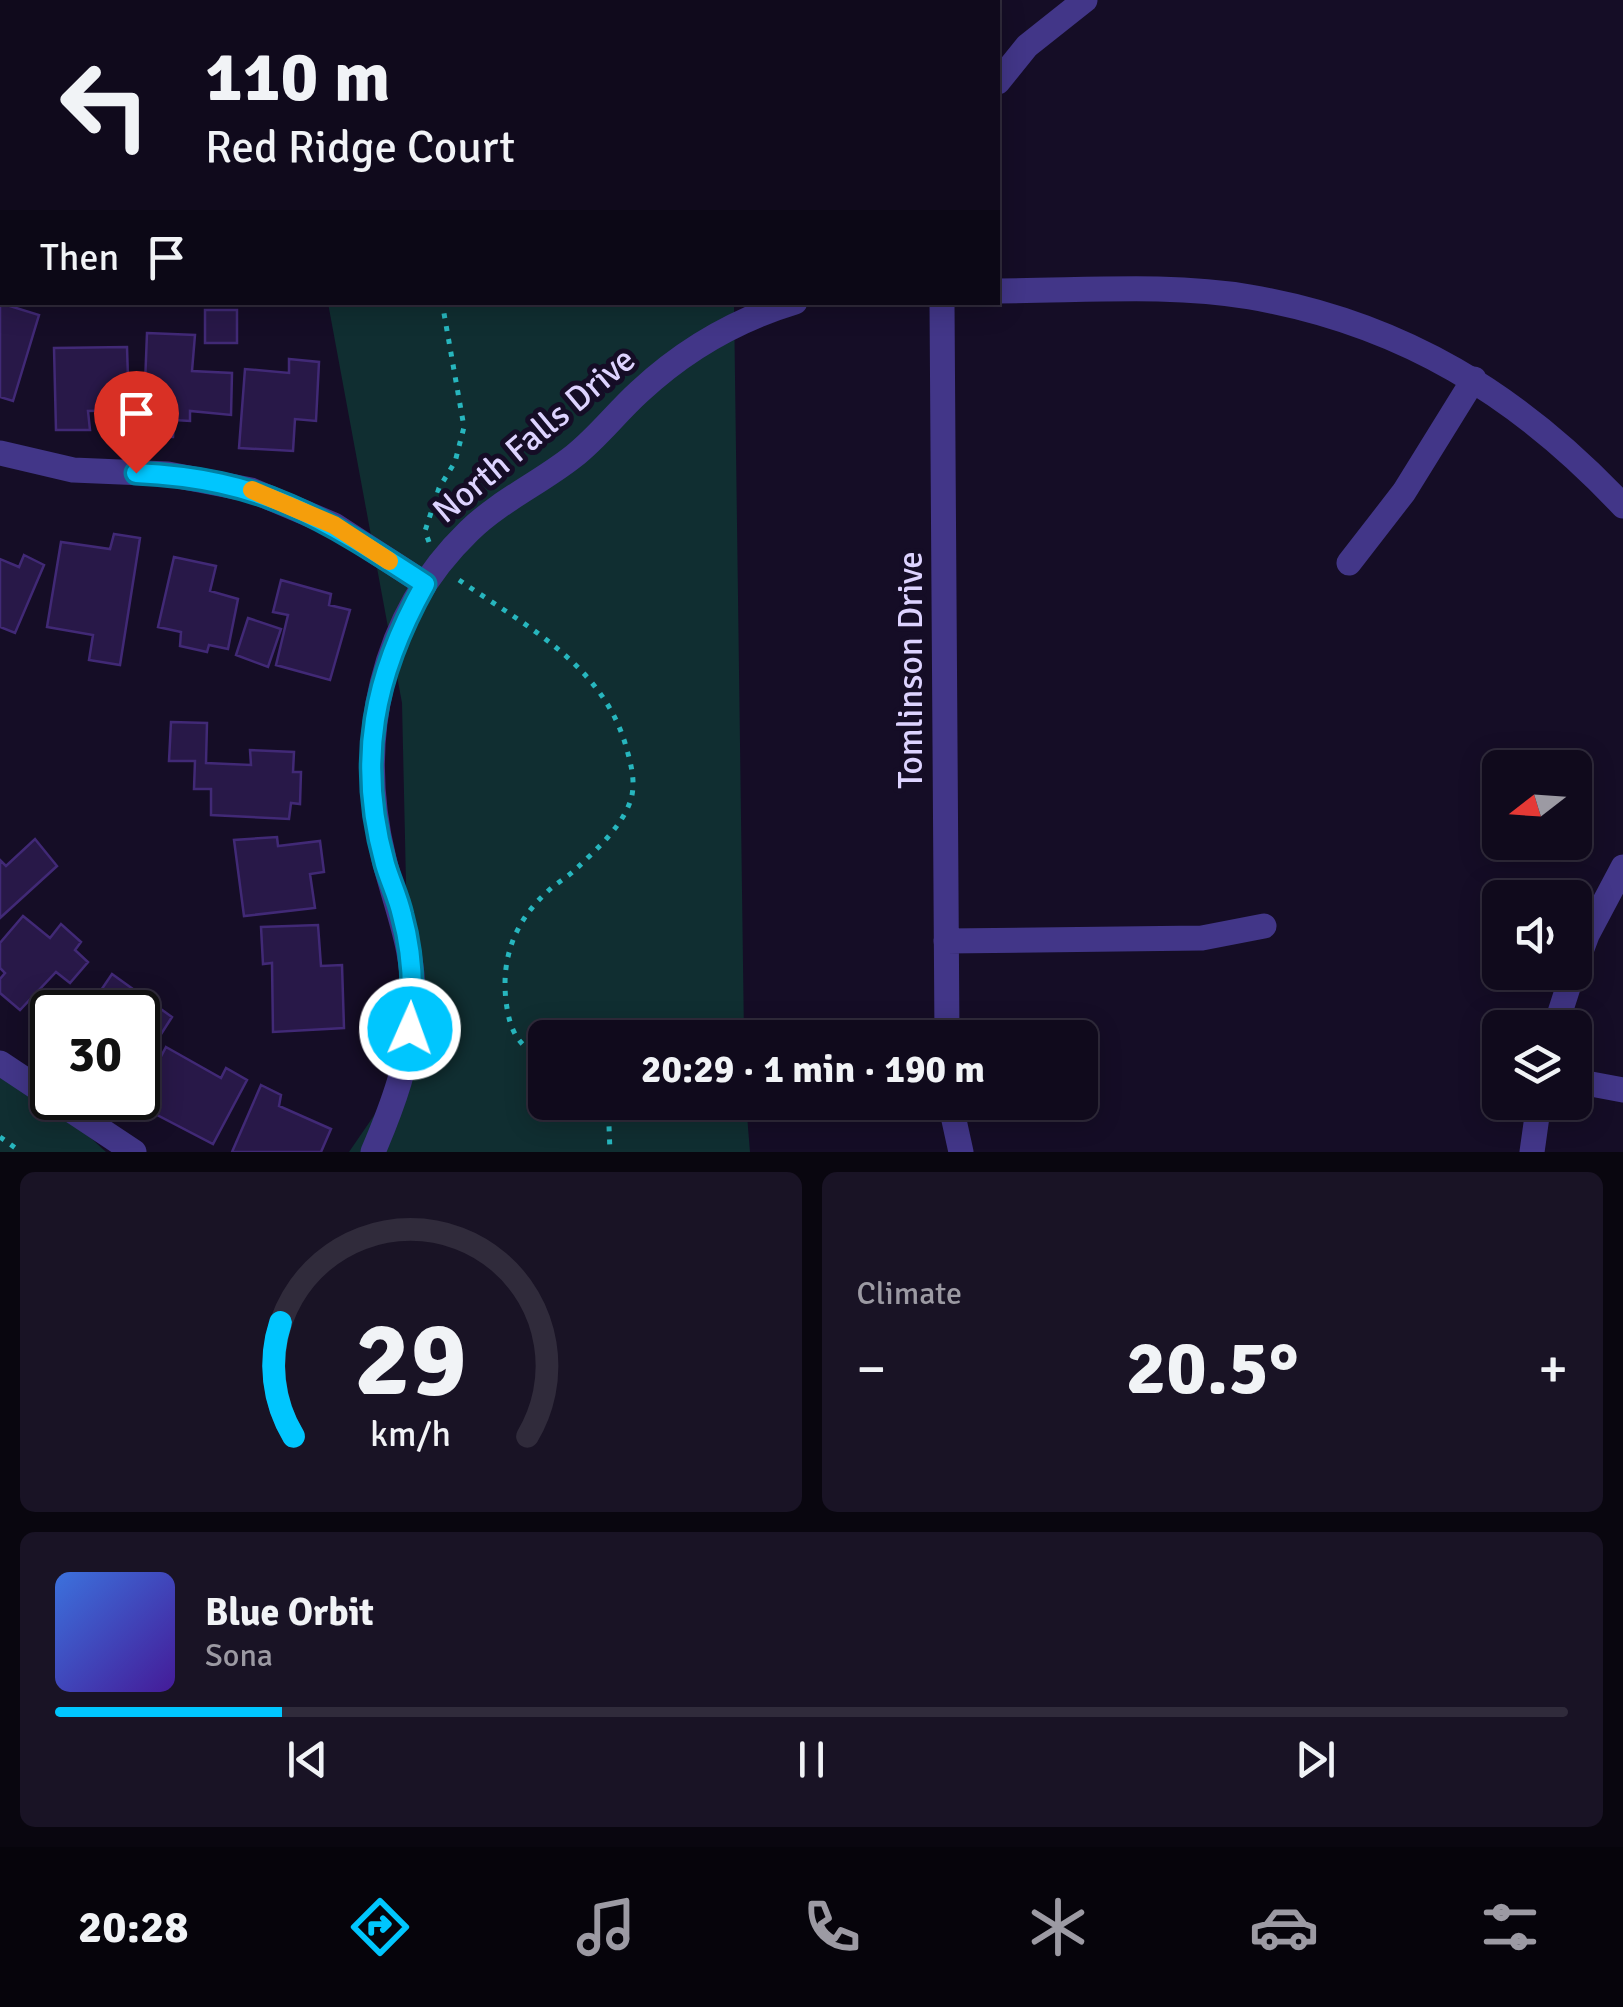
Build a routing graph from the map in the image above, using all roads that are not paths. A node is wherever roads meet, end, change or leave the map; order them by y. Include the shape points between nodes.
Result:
1 (1085, 0) edge
2 (1000, 80) edge
3 (1000, 291) edge
4 (784, 305) edge
5 (942, 305) edge
6 (1474, 379) junction
7 (0, 453) edge
8 (1623, 506) edge
9 (1348, 563) dead end
10 (432, 575) junction
11 (1623, 867) edge
12 (1264, 926) dead end
13 (1592, 926) edge
14 (946, 941) junction
15 (947, 1020) edge
16 (0, 1063) edge
17 (1592, 1085) edge
18 (1623, 1090) edge
19 (954, 1120) edge
20 (1537, 1120) edge
21 (134, 1152) edge
22 (373, 1152) edge
23 (961, 1152) edge
24 (1532, 1152) edge

1 - 2 street via 1027,46
3 - 6 street via 1183,290 1248,297 1373,330
4 - 10 street, North Falls Drive via 675,360 592,442 469,531
5 - 14 street, Tomlinson Drive
6 - 8 street via 1582,462
6 - 9 street via 1404,492
7 - 10 street via 73,470 168,474 250,490
10 - 22 street, North Falls Drive via 394,643 374,717 374,814 402,915 413,1005 408,1052
11 - 13 street
12 - 14 street via 1202,938
14 - 15 street, Tomlinson Drive
16 - 21 street
17 - 18 street
19 - 23 street
20 - 24 street

